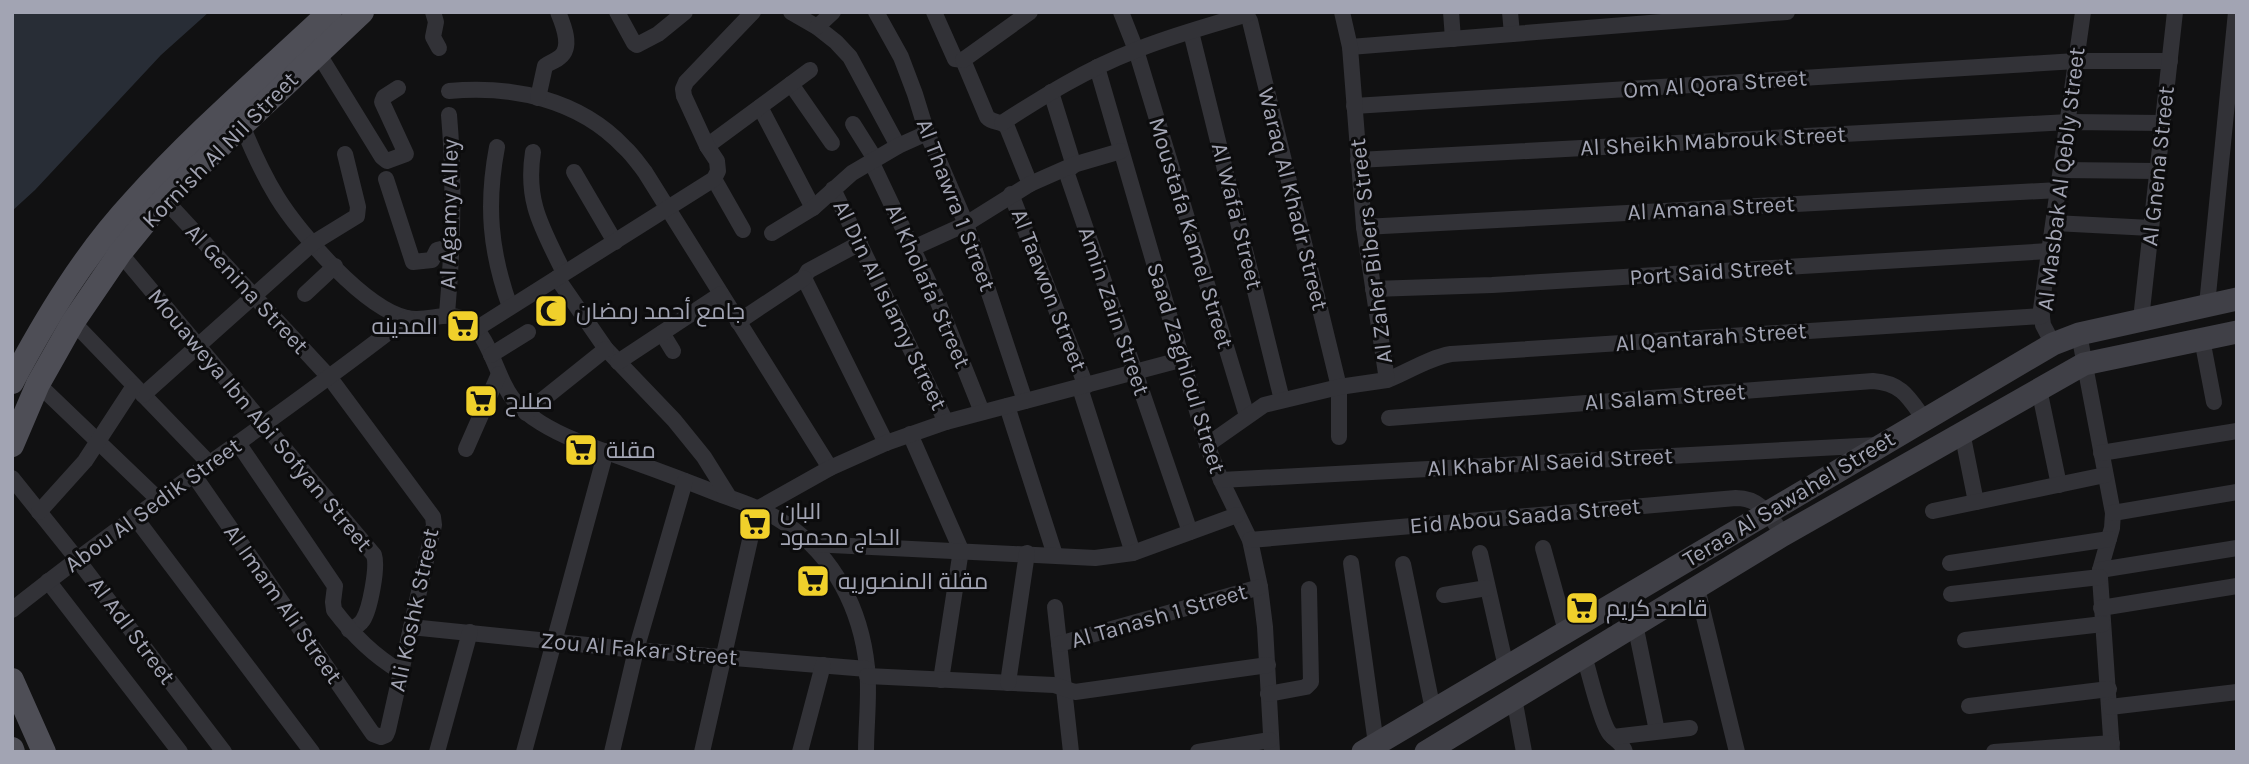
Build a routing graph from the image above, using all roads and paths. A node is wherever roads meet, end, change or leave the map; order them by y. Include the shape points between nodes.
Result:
1 (330, 12) edge
2 (362, 12) edge
3 (433, 12) edge
4 (558, 12) edge
5 (617, 12) edge
6 (685, 12) edge
7 (753, 12) edge
8 (791, 12) edge
9 (834, 12) edge
10 (876, 12) edge
11 (934, 12) edge
12 (1030, 12) edge
13 (1121, 12) edge
14 (1342, 12) edge
15 (1451, 12) edge
16 (1510, 12) edge
17 (1787, 12) edge
18 (2083, 12) edge
19 (2175, 12) edge
20 (2236, 12) edge
21 (1246, 13) edge
22 (1763, 13) edge
23 (1696, 16) edge
24 (817, 27) junction
25 (1191, 32) junction
26 (1512, 34) junction
27 (1453, 39) junction
28 (1350, 47) junction
29 (439, 48) dead end
30 (1136, 50) junction
31 (318, 53) junction
32 (963, 60) junction
33 (2076, 61) junction
34 (2170, 61) junction
35 (1097, 67) junction
36 (810, 70) dead end
37 (792, 84) junction
38 (398, 88) dead end
39 (449, 91) dead end
40 (1051, 92) junction
41 (538, 97) junction
42 (1354, 106) junction
43 (760, 107) junction
44 (449, 115) dead end
45 (2069, 122) junction
46 (1002, 123) junction
47 (2163, 123) junction
48 (853, 124) dead end
49 (242, 125) junction
50 (927, 133) junction
51 (832, 143) dead end
52 (708, 146) junction
53 (898, 146) junction
54 (497, 147) dead end
55 (533, 152) dead end
56 (1121, 152) junction
57 (345, 155) dead end
58 (873, 160) junction
59 (1358, 160) junction
60 (1073, 165) junction
61 (2062, 170) junction
62 (2157, 171) junction
63 (574, 172) dead end
64 (386, 179) dead end
65 (714, 179) junction
66 (1030, 184) junction
67 (834, 189) junction
68 (2059, 190) junction
69 (1011, 194) junction
70 (164, 200) junction
71 (813, 208) junction
72 (668, 209) junction
73 (2053, 223) junction
74 (966, 224) junction
75 (1364, 227) junction
76 (2151, 228) junction
77 (743, 230) dead end
78 (772, 233) dead end
79 (615, 242) junction
80 (313, 243) junction
81 (860, 243) junction
82 (453, 246) junction
83 (913, 248) junction
84 (2049, 251) junction
85 (120, 253) junction
86 (335, 266) junction
87 (560, 276) junction
88 (804, 278) junction
89 (1373, 289) junction
90 (305, 294) dead end
91 (721, 294) junction
92 (253, 296) junction
93 (2237, 299) edge
94 (2207, 305) junction
95 (510, 307) junction
96 (447, 314) junction
97 (2042, 316) junction
98 (407, 318) junction
99 (2141, 319) junction
100 (73, 321) junction
101 (738, 322) junction
102 (476, 329) junction
103 (528, 332) dead end
104 (2237, 332) edge
105 (662, 333) junction
106 (2079, 334) junction
107 (2202, 339) junction
108 (2053, 344) junction
109 (198, 345) junction
110 (606, 349) junction
111 (673, 351) dead end
112 (491, 355) junction
113 (1180, 360) junction
114 (618, 362) junction
115 (2084, 364) junction
116 (1135, 373) junction
117 (499, 374) junction
118 (330, 378) junction
119 (1387, 380) junction
120 (12, 382) edge
121 (38, 384) junction
122 (1084, 387) junction
123 (1339, 387) junction
124 (2039, 389) junction
125 (138, 390) junction
126 (1282, 400) junction
127 (1025, 401) junction
128 (2214, 402) dead end
129 (1007, 406) junction
130 (982, 412) junction
131 (526, 413) junction
132 (1247, 416) junction
133 (1389, 418) dead end
134 (1924, 419) junction
135 (946, 422) junction
136 (265, 424) junction
137 (2237, 430) edge
138 (1962, 432) junction
139 (910, 434) junction
140 (1339, 437) dead end
141 (99, 442) junction
142 (238, 443) junction
143 (886, 443) junction
144 (12, 445) edge
145 (1207, 445) junction
146 (1880, 445) junction
147 (466, 449) dead end
148 (606, 451) junction
149 (2101, 453) junction
150 (209, 463) junction
151 (830, 468) junction
152 (193, 474) junction
153 (2105, 475) junction
154 (12, 478) edge
155 (1221, 480) junction
156 (685, 481) junction
157 (2059, 485) junction
158 (2237, 492) edge
159 (729, 497) junction
160 (158, 499) junction
161 (1976, 502) junction
162 (757, 509) junction
163 (1933, 511) dead end
164 (39, 512) junction
165 (1767, 512) junction
166 (2113, 513) junction
167 (1237, 515) junction
168 (134, 516) junction
169 (1190, 532) junction
170 (1783, 535) junction
171 (2109, 538) junction
172 (1250, 540) junction
173 (811, 544) junction
174 (1542, 548) dead end
175 (2237, 548) edge
176 (961, 550) junction
177 (1027, 553) junction
178 (1133, 553) junction
179 (1480, 553) dead end
180 (1055, 555) junction
181 (77, 559) junction
182 (1351, 563) dead end
183 (1950, 563) dead end
184 (1404, 564) dead end
185 (2100, 573) junction
186 (48, 581) junction
187 (2237, 586) edge
188 (1260, 587) junction
189 (1697, 587) junction
190 (1487, 588) junction
191 (1309, 589) dead end
192 (1951, 594) dead end
193 (1444, 595) dead end
194 (1055, 607) dead end
195 (2101, 607) junction
196 (12, 610) edge
197 (1635, 624) junction
198 (2103, 624) junction
199 (411, 627) junction
200 (349, 630) junction
201 (1566, 631) junction
202 (470, 632) junction
203 (1965, 640) dead end
204 (552, 641) junction
205 (1059, 644) junction
206 (636, 650) junction
207 (1584, 656) junction
208 (723, 658) junction
209 (823, 665) junction
210 (1268, 665) junction
211 (1506, 667) junction
212 (401, 672) junction
213 (867, 672) junction
214 (12, 680) edge
215 (941, 680) junction
216 (1008, 683) junction
217 (1063, 687) junction
218 (2109, 689) junction
219 (2237, 692) edge
220 (1268, 694) junction
221 (1514, 698) junction
222 (1969, 706) dead end
223 (2110, 707) junction
224 (1433, 710) junction
225 (1690, 728) dead end
226 (1657, 732) junction
227 (373, 734) joint
228 (1613, 737) junction
229 (44, 746) edge
230 (1271, 746) edge
231 (2112, 747) edge
232 (1369, 748) edge
233 (180, 752) edge
234 (224, 752) edge
235 (312, 752) edge
236 (437, 752) edge
237 (524, 752) edge
238 (612, 752) edge
239 (702, 752) edge
240 (800, 752) edge
241 (866, 752) edge
242 (1071, 752) edge
243 (1198, 752) edge
244 (1426, 752) edge
245 (1524, 752) edge
246 (1625, 752) edge
247 (1737, 752) edge
248 (1994, 752) edge

1 - 120 main road, Kornish Al Nil Street via 132,203 74,275
2 - 31 main road, Kornish Al Nil Street
3 - 29 street via 433,37
4 - 41 street via 566,49 542,71
5 - 6 street via 637,45
7 - 52 street via 684,85 684,96
8 - 24 street
9 - 24 street
10 - 50 street, Al Thawra 1 Street via 901,57
11 - 32 street via 955,59
12 - 32 street
13 - 30 street, Moustafa Kamel Street
14 - 28 street, Al Zaher Bibers Street
15 - 27 street
16 - 26 street
17 - 22 street
18 - 33 street, Al Masbak Al Qebly Street
19 - 34 street, Al Gnena Street
20 - 94 street
21 - 25 street
21 - 123 street, Waraq Al Khadr Street
22 - 23 street
23 - 26 street
24 - 53 street via 850,57
25 - 30 street
25 - 126 street, Al Wafa' Street
26 - 27 street
27 - 28 street
28 - 42 street, Al Zaher Bibers Street
30 - 35 street
30 - 132 street, Moustafa Kamel Street
31 - 38 street via 387,161 406,154 382,102
31 - 49 main road, Kornish Al Nil Street
32 - 46 street via 987,117
33 - 34 street, Om Al Qora Street
33 - 42 street, Om Al Qora Street
33 - 45 street, Al Masbak Al Qebly Street
34 - 47 street, Al Gnena Street
35 - 40 street
35 - 56 street, Saad Zaghloul Street
36 - 37 street
37 - 43 street
37 - 51 street
39 - 41 street via 493,89
40 - 46 street
40 - 60 street, Amin Zain Street
41 - 72 street via 598,124 624,146
42 - 59 street, Al Zaher Bibers Street
43 - 52 street
43 - 71 street
44 - 82 street, Al Agamy Alley
45 - 47 street, Al Sheikh Mabrouk Street
45 - 59 street, Al Sheikh Mabrouk Street
45 - 61 street, Al Masbak Al Qebly Street
46 - 66 street
47 - 62 street, Al Gnena Street
48 - 58 street, Al Kholafa' Street
49 - 70 main road, Kornish Al Nil Street
49 - 80 street via 278,200
50 - 53 street
50 - 74 street, Al Thawra 1 Street
52 - 65 street via 718,166
53 - 58 street
54 - 95 street via 491,228 497,268
55 - 87 street via 533,202
56 - 60 street
56 - 113 street, Saad Zaghloul Street
57 - 80 street via 359,213
58 - 67 street
58 - 83 street, Al Kholafa' Street
59 - 75 street, Al Zaher Bibers Street
60 - 66 street
60 - 116 street, Amin Zain Street via 1067,174
61 - 62 street
61 - 68 street, Al Masbak Al Qebly Street
62 - 76 street, Al Gnena Street
63 - 79 street
64 - 82 street via 413,262 432,260 437,250
65 - 72 street
65 - 77 street
66 - 69 street
67 - 71 street
67 - 81 street, Al Din Al Islamy Street
68 - 73 street, Al Masbak Al Qebly Street
68 - 75 street, Al Amana Street
69 - 74 street
69 - 122 street, Al Taawon Street
70 - 85 main road, Kornish Al Nil Street
70 - 92 street, Al Genina Street
71 - 78 street
72 - 79 street
72 - 91 street
73 - 76 street
73 - 84 street, Al Masbak Al Qebly Street
74 - 83 street
74 - 127 street, Al Thawra 1 Street
75 - 89 street, Al Zaher Bibers Street
76 - 99 street, Al Gnena Street
79 - 87 street
80 - 86 street
80 - 92 street
81 - 88 street via 808,271
81 - 135 street, Al Din Al Islamy Street
82 - 96 street, Al Agamy Alley
83 - 130 street, Al Kholafa' Street
84 - 89 street, Port Said Street
84 - 97 street, Al Masbak Al Qebly Street
85 - 100 main road, Kornish Al Nil Street
85 - 109 street, Mouaweya Ibn Abi Sofyan Street
86 - 90 street
86 - 98 street via 360,292
87 - 95 street
87 - 110 street
88 - 101 street
88 - 143 street
89 - 119 street, Al Zaher Bibers Street
91 - 101 street
91 - 105 street
92 - 109 street
92 - 118 street, Al Genina Street
93 - 94 main road, Teraa Al Sawahel Street
94 - 99 main road, Teraa Al Sawahel Street
95 - 102 street
96 - 98 street
96 - 102 street via 463,318
97 - 108 street, Al Masbak Al Qebly Street
97 - 119 street, Al Qantarah Street via 1451,354 1436,356
98 - 118 street, Abou Al Sedik Street
99 - 106 main road, Teraa Al Sawahel Street
100 - 121 main road, Kornish Al Nil Street
100 - 125 street
101 - 151 street
102 - 112 street
103 - 112 street
104 - 107 main road, Teraa Al Sawahel Street
105 - 111 street
105 - 114 street
106 - 108 main road, Teraa Al Sawahel Street
106 - 115 street
107 - 115 main road, Teraa Al Sawahel Street
107 - 128 street
108 - 134 main road, Teraa Al Sawahel Street
109 - 125 street
109 - 136 street, Mouaweya Ibn Abi Sofyan Street
110 - 114 street
110 - 131 street
112 - 117 street
113 - 116 street
113 - 145 street, Saad Zaghloul Street
114 - 159 street via 674,420
115 - 124 main road, Teraa Al Sawahel Street
115 - 149 street
116 - 122 street
116 - 169 street, Amin Zain Street
117 - 131 street
117 - 147 street
118 - 136 street, Abou Al Sedik Street
118 - 199 street, Ali Koshk Street via 433,517
119 - 123 street, Al Zaher Bibers Street
121 - 141 street
121 - 144 main road, Kornish Al Nil Street
122 - 127 street
122 - 178 street, Al Taawon Street
123 - 126 street, Al Zaher Bibers Street
123 - 140 street, Waraq Al Khadr Street
124 - 138 main road, Teraa Al Sawahel Street
124 - 157 street
125 - 141 street
125 - 150 street
126 - 132 street, Al Zaher Bibers Street
127 - 129 street
129 - 130 street
129 - 180 street
130 - 135 street
131 - 148 street via 564,436
132 - 145 street, Al Zaher Bibers Street
133 - 134 street, Al Salam Street via 1874,381 1897,386
134 - 146 main road, Teraa Al Sawahel Street
135 - 139 street
136 - 142 street, Abou Al Sedik Street
136 - 200 street, Mouaweya Ibn Abi Sofyan Street via 375,557 367,610 359,625
137 - 149 street
138 - 161 street
138 - 170 main road, Teraa Al Sawahel Street
139 - 143 street
139 - 176 street
141 - 160 street
141 - 164 street
142 - 150 street, Abou Al Sedik Street
142 - 200 street via 335,586 334,610
143 - 151 street
145 - 155 street, Saad Zaghloul Street
146 - 155 street, Al Khabr Al Saeid Street
146 - 165 main road, Teraa Al Sawahel Street
148 - 156 street
148 - 204 street
149 - 153 street
150 - 152 street, Abou Al Sedik Street
151 - 162 street
152 - 160 street, Abou Al Sedik Street
152 - 227 street, Al Imam Ali Street
153 - 157 street
153 - 166 street
154 - 164 street, Al Adl Street
155 - 167 street, Saad Zaghloul Street
156 - 159 street
156 - 206 street
157 - 161 street
158 - 166 street
159 - 162 street
160 - 168 street, Abou Al Sedik Street
161 - 163 street
162 - 173 street
162 - 208 street
164 - 181 street, Al Adl Street
165 - 170 street
165 - 172 street, Eid Abou Saada Street via 1756,501 1736,498
165 - 201 main road, Teraa Al Sawahel Street
166 - 171 street
167 - 169 street
167 - 172 street, Saad Zaghloul Street
168 - 181 street, Abou Al Sedik Street
168 - 235 street
169 - 178 street
170 - 189 main road, Teraa Al Sawahel Street
171 - 183 street
171 - 185 street
172 - 188 street, Saad Zaghloul Street
173 - 176 street
173 - 213 street via 850,600 862,632
174 - 201 street
175 - 185 street
176 - 177 street
176 - 215 street
177 - 180 street
177 - 216 street
178 - 180 street via 1095,558
179 - 190 street
181 - 186 street, Abou Al Sedik Street
181 - 234 street, Al Adl Street
182 - 232 street
184 - 224 street
185 - 192 street
185 - 195 street
186 - 196 street, Abou Al Sedik Street
186 - 233 street
187 - 195 street
188 - 205 street, Al Tanash 1 Street
188 - 210 street, Saad Zaghloul Street
189 - 197 main road, Teraa Al Sawahel Street
189 - 247 street
190 - 193 street
190 - 211 street
191 - 220 street via 1311,682
194 - 205 street
195 - 198 street
197 - 207 main road, Teraa Al Sawahel Street
197 - 226 street
198 - 203 street
198 - 218 street
199 - 202 street, Zou Al Fakar Street
199 - 212 street, Ali Koshk Street
200 - 212 street
201 - 211 main road, Teraa Al Sawahel Street
202 - 204 street, Zou Al Fakar Street
202 - 236 street
204 - 206 street, Zou Al Fakar Street
204 - 237 street
205 - 217 street
206 - 208 street, Zou Al Fakar Street
206 - 238 street
207 - 221 main road, Teraa Al Sawahel Street
207 - 228 street
208 - 209 street, Zou Al Fakar Street
208 - 239 street
209 - 213 street, Zou Al Fakar Street
209 - 240 street
210 - 217 street, Zou Al Fakar Street via 1075,692
210 - 220 street, Saad Zaghloul Street
211 - 224 main road, Teraa Al Sawahel Street
212 - 227 street, Ali Koshk Street via 387,733 381,737
213 - 215 street, Zou Al Fakar Street
213 - 241 street
214 - 229 main road
215 - 216 street, Zou Al Fakar Street
216 - 217 street, Zou Al Fakar Street
217 - 242 street
218 - 222 street
218 - 223 street
219 - 223 street
220 - 230 street, Saad Zaghloul Street
221 - 244 main road, Teraa Al Sawahel Street
221 - 245 street
223 - 231 street
224 - 232 main road, Teraa Al Sawahel Street
225 - 226 street
226 - 228 street
228 - 246 street via 1622,742
230 - 243 street
231 - 248 street

